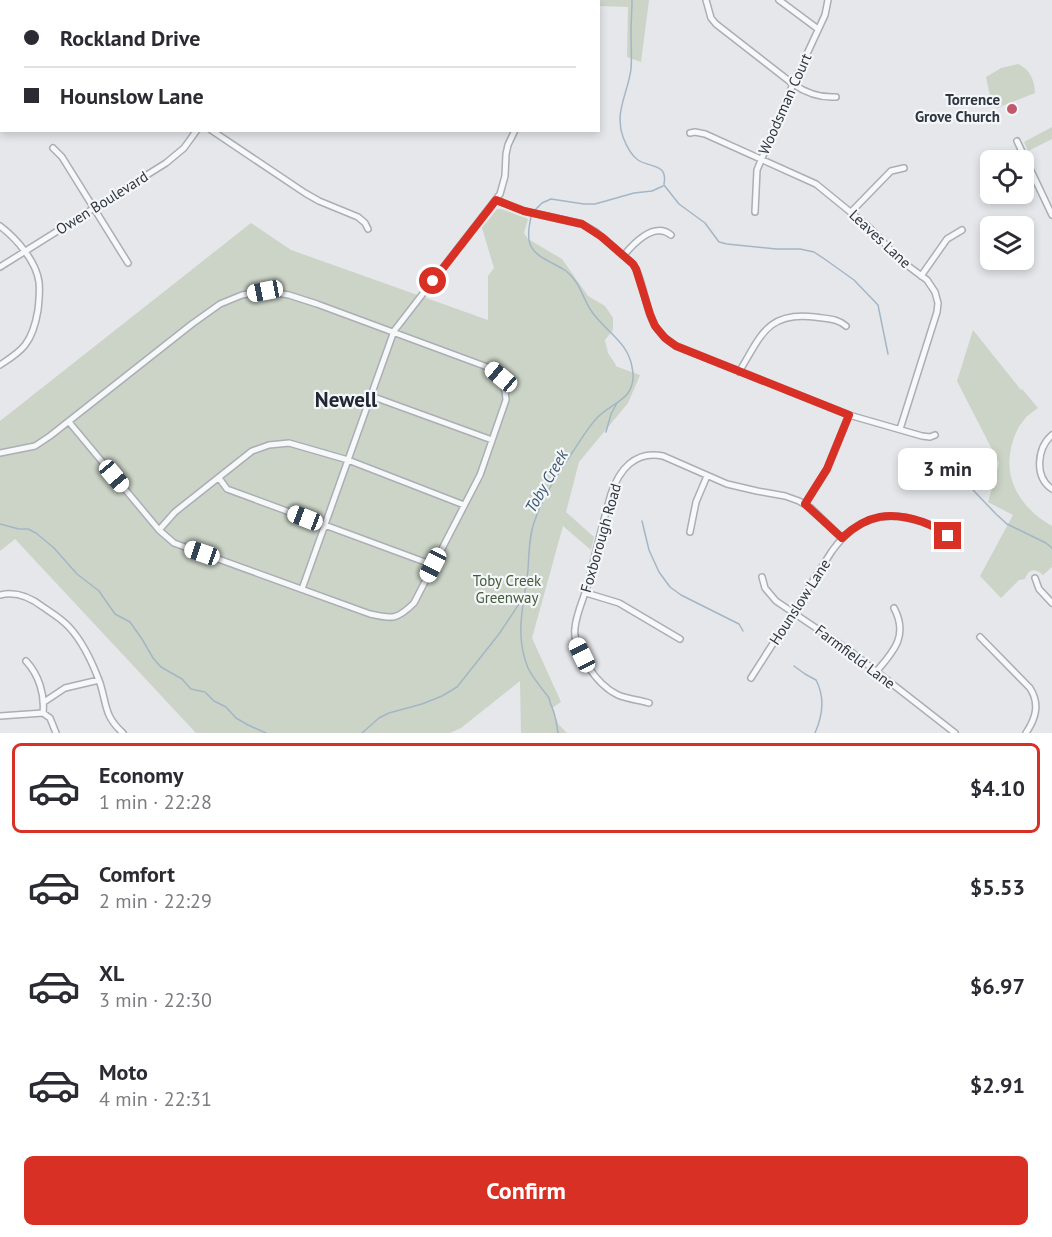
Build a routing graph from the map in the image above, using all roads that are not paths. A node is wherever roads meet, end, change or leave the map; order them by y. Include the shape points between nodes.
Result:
1 (706, 0) edge
2 (779, 0) edge
3 (828, 0) edge
4 (818, 29) junction
5 (793, 84) junction
6 (836, 97) dead end
7 (196, 132) edge
8 (214, 132) edge
9 (514, 132) edge
10 (690, 133) dead end
11 (1017, 141) dead end
12 (53, 148) dead end
13 (761, 159) junction
14 (904, 168) dead end
15 (496, 200) junction
16 (94, 208) junction
17 (755, 212) dead end
18 (850, 212) junction
19 (1052, 215) edge
20 (0, 226) edge
21 (368, 229) dead end
22 (962, 230) dead end
23 (671, 235) dead end
24 (25, 252) junction
25 (624, 255) junction
26 (128, 263) dead end
27 (0, 267) edge
28 (921, 276) junction
29 (846, 326) dead end
30 (394, 331) junction
31 (0, 365) edge
32 (739, 372) junction
33 (371, 396) junction
34 (849, 415) junction
35 (69, 422) junction
36 (900, 429) junction
37 (935, 435) dead end
38 (1052, 435) edge
39 (492, 440) junction
40 (0, 453) edge
41 (348, 460) junction
42 (707, 476) junction
43 (219, 478) junction
44 (1052, 489) edge
45 (805, 504) junction
46 (464, 505) junction
47 (325, 525) junction
48 (159, 530) junction
49 (690, 532) dead end
50 (842, 538) junction
51 (951, 540) dead end
52 (433, 565) junction
53 (762, 577) dead end
54 (1035, 578) dead end
55 (302, 589) junction
56 (586, 593) junction
57 (0, 595) edge
58 (1052, 603) edge
59 (894, 608) dead end
60 (792, 612) junction
61 (980, 637) dead end
62 (680, 639) dead end
63 (26, 662) dead end
64 (876, 672) junction
65 (751, 678) dead end
66 (99, 680) junction
67 (44, 702) junction
68 (649, 703) dead end
69 (43, 713) junction
70 (0, 716) edge
71 (56, 733) edge
72 (123, 733) edge
73 (955, 733) edge
74 (1026, 733) edge

1 - 5 street via 716,24
2 - 4 street
3 - 4 street, Woodsman Court
4 - 5 street, Woodsman Court
5 - 6 street via 814,95
5 - 13 street, Woodsman Court
7 - 16 street, Owen Boulevard via 171,160
8 - 21 street via 305,193 358,217
9 - 15 street via 506,154 504,183
10 - 13 street, Leaves Lane via 705,134
11 - 19 street
12 - 16 street
13 - 17 street, Woodsman Court
13 - 18 street, Leaves Lane via 816,184
14 - 18 street via 891,171
15 - 25 street via 524,211 582,224
15 - 30 street
16 - 24 street, Owen Boulevard
16 - 26 street
18 - 28 street, Leaves Lane
20 - 24 street
22 - 28 street via 947,239
23 - 25 street via 661,230 646,235
24 - 27 street, Owen Boulevard
24 - 31 street via 39,281 37,318 32,335
25 - 32 street via 636,269 653,322 665,338
28 - 36 street, Leaves Lane via 935,292 937,312
29 - 32 street via 834,320 796,316 777,321 767,329
30 - 33 street
30 - 35 street via 289,295 265,291 242,295 220,304 192,324
30 - 39 street via 490,368 501,377 506,400
32 - 34 street
33 - 39 street
33 - 41 street
34 - 36 street
34 - 45 street via 827,469
35 - 40 street via 35,446
35 - 48 street
36 - 37 street via 925,437
38 - 44 street via 1039,461 1047,486
39 - 46 street
41 - 43 street via 289,443 269,445 252,451
41 - 46 street
41 - 47 street
42 - 45 street, Foxborough Road
42 - 49 street
42 - 56 street, Foxborough Road via 656,455 637,458 627,466 611,494
43 - 47 street via 227,489
43 - 48 street via 175,512
45 - 50 street, Foxborough Road
46 - 52 street
47 - 52 street
47 - 55 street
48 - 55 street via 174,543
50 - 51 street, Hounslow Lane via 866,521 891,516 939,528
50 - 60 street, Hounslow Lane
52 - 55 street via 414,603 403,614 389,618
53 - 60 street, Farmfield Lane via 773,598
54 - 58 street via 1038,589
56 - 62 street via 619,603
56 - 68 street, Foxborough Road via 575,630 587,666 610,691
57 - 66 street via 28,597 65,623 81,642
59 - 64 street via 900,636
60 - 64 street, Farmfield Lane
60 - 65 street, Hounslow Lane
61 - 74 street via 1034,693 1035,716
63 - 67 street via 35,672
64 - 73 street, Farmfield Lane
66 - 67 street via 65,688
66 - 72 street via 109,718
67 - 69 street
69 - 70 street
69 - 71 street via 50,718

